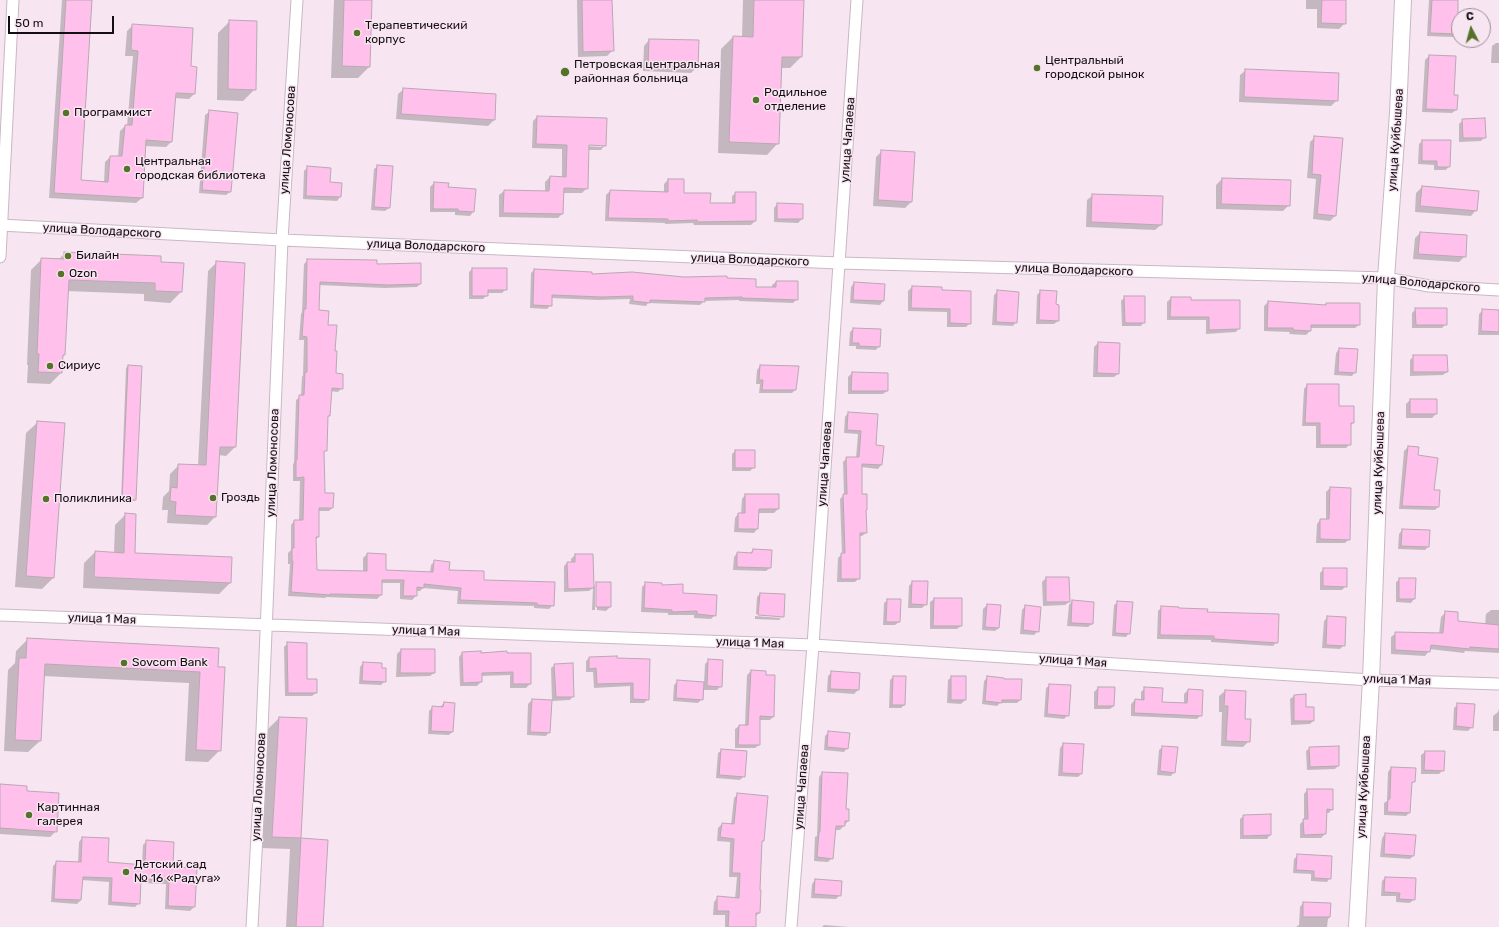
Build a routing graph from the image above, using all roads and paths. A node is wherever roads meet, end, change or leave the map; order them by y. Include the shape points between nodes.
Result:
1 (12, 0) edge
2 (297, 0) edge
3 (857, 0) edge
4 (1403, 0) edge
5 (1, 226) edge
6 (282, 240) junction
7 (0, 257) edge
8 (839, 263) junction
9 (1386, 278) junction
10 (1499, 290) edge
11 (0, 615) edge
12 (266, 626) junction
13 (813, 645) junction
14 (1370, 680) junction
15 (1499, 684) edge
16 (252, 927) edge
17 (791, 927) edge
18 (1357, 927) edge

1 - 5 street
2 - 6 street, улица Ломоносова
3 - 8 street, улица Чапаева
4 - 9 street, улица Куйбышева
5 - 6 street, улица Володарского
5 - 7 street
6 - 8 street, улица Володарского
6 - 12 street, улица Ломоносова
8 - 9 street, улица Володарского
8 - 13 street, улица Чапаева
9 - 10 street, улица Володарского via 1430,286
9 - 14 street, улица Куйбышева
11 - 12 street, улица 1 Мая
12 - 13 street, улица 1 Мая
12 - 16 street, улица Ломоносова
13 - 14 street, улица 1 Мая
13 - 17 street, улица Чапаева
14 - 15 street, улица 1 Мая
14 - 18 street, улица Куйбышева

